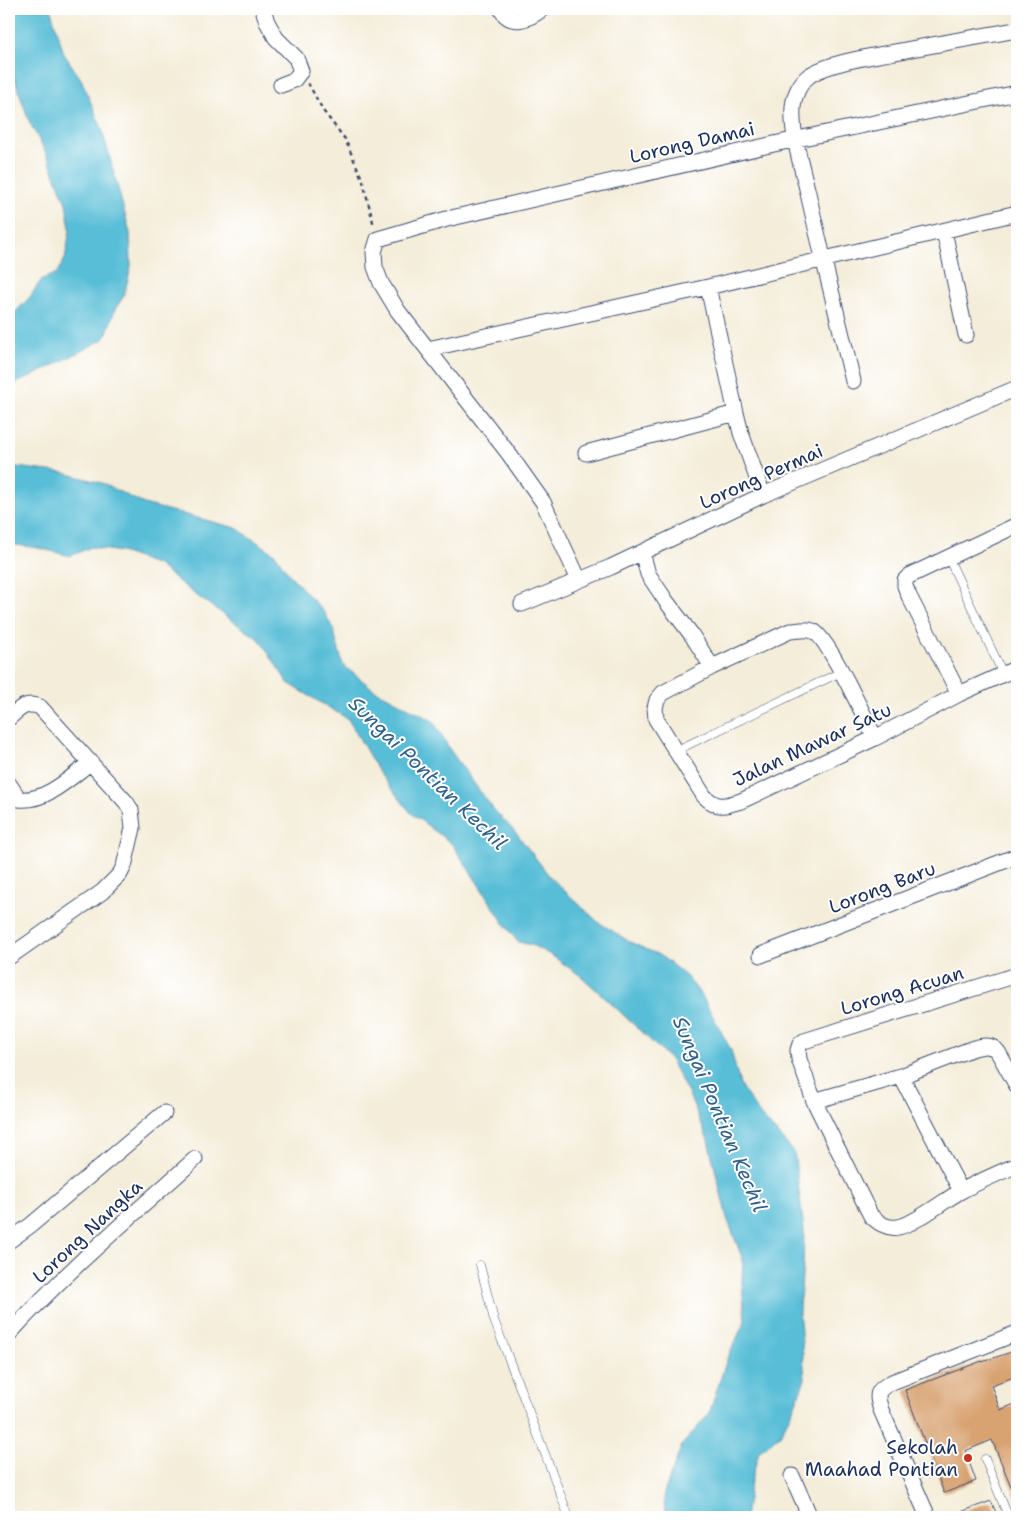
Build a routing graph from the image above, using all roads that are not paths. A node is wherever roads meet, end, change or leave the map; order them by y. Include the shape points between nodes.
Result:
1 (263, 9) edge
2 (502, 9) edge
3 (542, 9) edge
4 (1017, 30) edge
5 (281, 85) dead end
6 (1017, 93) edge
7 (796, 140) junction
8 (1017, 213) edge
9 (944, 231) junction
10 (823, 259) junction
11 (708, 286) junction
12 (966, 335) dead end
13 (428, 349) junction
14 (853, 381) dead end
15 (1017, 388) edge
16 (736, 413) junction
17 (586, 453) dead end
18 (764, 495) junction
19 (1017, 526) edge
20 (642, 552) junction
21 (948, 557) junction
22 (579, 580) junction
23 (522, 604) dead end
24 (712, 668) junction
25 (1017, 668) edge
26 (841, 672) junction
27 (1003, 674) junction
28 (959, 694) junction
29 (9, 718) edge
30 (874, 738) junction
31 (676, 751) junction
32 (91, 762) junction
33 (9, 784) edge
34 (1017, 856) edge
35 (761, 955) dead end
36 (9, 957) edge
37 (1017, 975) edge
38 (901, 1076) junction
39 (1017, 1086) edge
40 (814, 1101) junction
41 (164, 1113) dead end
42 (195, 1159) dead end
43 (1017, 1165) edge
44 (961, 1191) junction
45 (9, 1241) edge
46 (480, 1266) dead end
47 (1017, 1333) edge
48 (9, 1334) edge
49 (985, 1460) dead end
50 (792, 1476) dead end
51 (1008, 1516) edge
52 (569, 1517) edge
53 (810, 1517) edge
54 (928, 1517) edge

1 - 5 street via 266,22 276,38 296,58 301,71 294,80
2 - 3 street via 508,17 523,20
4 - 7 street via 855,59 810,75 795,94 793,119
6 - 7 street, Lorong Damai
7 - 10 street
7 - 13 street, Lorong Damai via 447,219 378,239 374,260 381,283
8 - 9 street
9 - 10 street
9 - 12 street
10 - 11 street
10 - 14 street
11 - 13 street
11 - 16 street
13 - 22 street via 543,502
15 - 18 street, Lorong Permai
16 - 17 street
16 - 18 street
18 - 20 street, Lorong Permai
19 - 21 street
20 - 22 street, Lorong Permai
20 - 24 street via 648,574
21 - 27 lane
21 - 28 street via 909,576 905,586
22 - 23 street, Lorong Permai
24 - 26 street via 790,631 803,630 814,631 821,637
24 - 31 street, Jalan Mawar Satu via 663,693 657,700 656,719
25 - 27 street, Jalan Mawar Satu
26 - 30 street
26 - 31 lane
27 - 28 street, Jalan Mawar Satu
28 - 30 street, Jalan Mawar Satu
29 - 32 street via 26,705 40,707
30 - 31 street, Jalan Mawar Satu via 750,797 718,806 704,796
32 - 33 street via 53,790 30,799 19,799
32 - 36 street via 131,810 133,828 124,866 102,892
34 - 35 street, Lorong Baru
37 - 40 street, Lorong Acuan via 804,1041 798,1050 799,1059
38 - 39 street via 971,1049 989,1046 998,1052
38 - 40 street
38 - 44 street
40 - 44 street via 871,1216 879,1223 900,1227
41 - 45 street via 32,1226
42 - 48 street, Lorong Nangka via 101,1243
43 - 44 street
46 - 52 lane via 494,1320
47 - 54 street via 892,1382 878,1391 881,1410
49 - 51 lane
50 - 53 street

